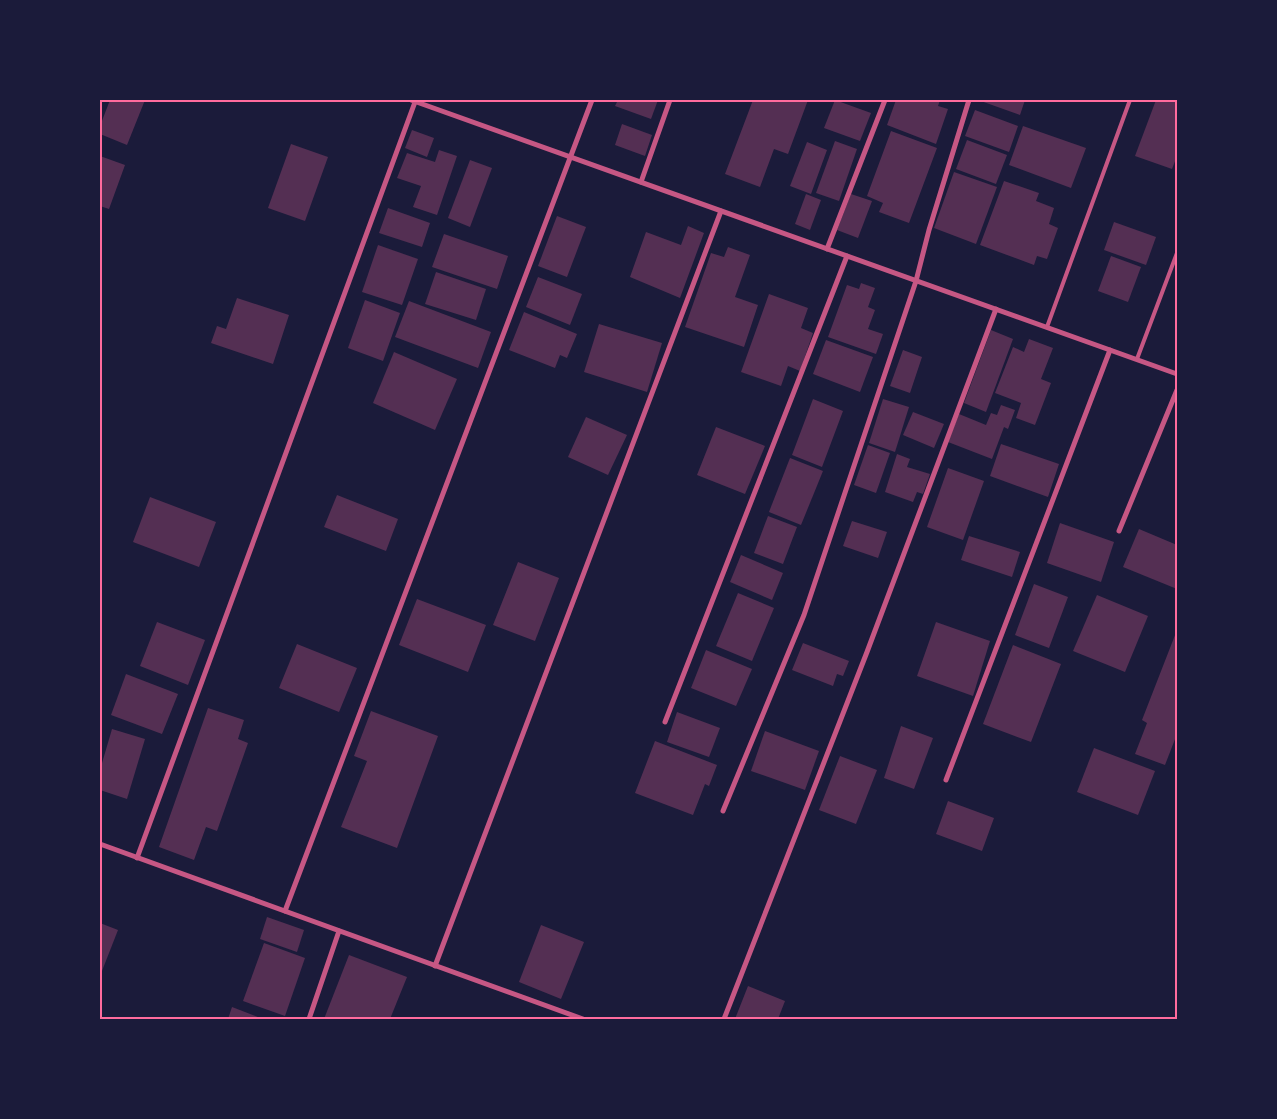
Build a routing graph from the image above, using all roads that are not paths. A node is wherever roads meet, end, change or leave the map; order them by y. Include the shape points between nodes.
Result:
1 (592, 100) edge
2 (670, 100) edge
3 (885, 100) edge
4 (970, 100) edge
5 (1130, 100) edge
6 (413, 101) edge
7 (570, 156) junction
8 (641, 182) junction
9 (722, 211) junction
10 (827, 249) junction
11 (1177, 253) edge
12 (848, 256) junction
13 (916, 281) junction
14 (996, 309) junction
15 (1047, 328) junction
16 (1110, 350) junction
17 (1137, 359) junction
18 (1177, 374) edge
19 (1177, 390) edge
20 (1119, 531) dead end
21 (665, 722) dead end
22 (946, 780) dead end
23 (723, 811) dead end
24 (100, 846) edge
25 (137, 858) junction
26 (284, 911) junction
27 (339, 931) junction
28 (435, 966) junction
29 (308, 1019) edge
30 (583, 1019) edge
31 (724, 1019) edge

1 - 7 street
2 - 8 street
3 - 10 street
4 - 13 street
5 - 15 lane
6 - 7 street
6 - 25 street
7 - 8 street
7 - 26 street
8 - 9 street
9 - 10 street
9 - 28 street
10 - 12 street
11 - 17 lane
12 - 13 street
12 - 21 street
13 - 14 street
13 - 23 street via 804,615
14 - 15 street
14 - 31 street
15 - 16 street
16 - 17 street
16 - 22 street
17 - 18 street
19 - 20 street
24 - 25 street
25 - 26 street
26 - 27 street
27 - 28 street
27 - 29 street
28 - 30 street

